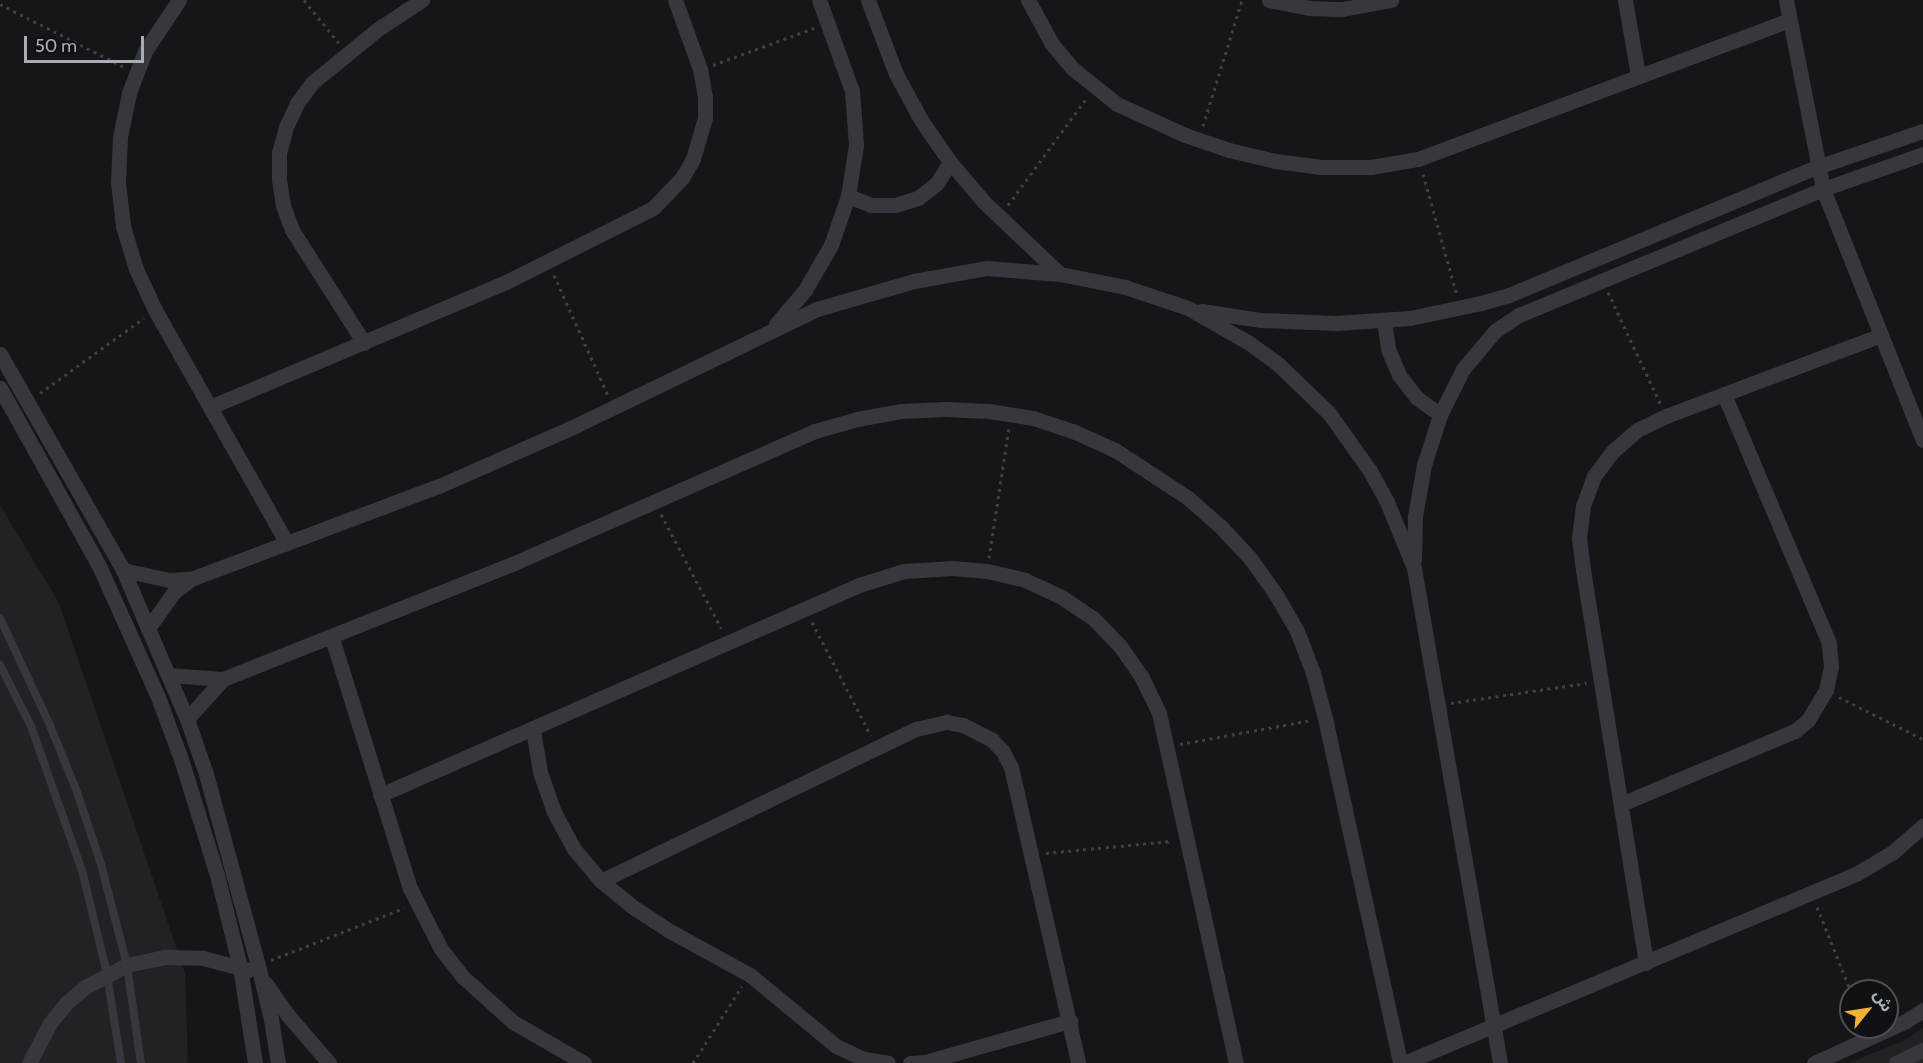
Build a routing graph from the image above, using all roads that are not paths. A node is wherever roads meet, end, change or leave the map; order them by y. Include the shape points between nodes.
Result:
1 (179, 0) edge
2 (422, 0) edge
3 (675, 0) edge
4 (819, 0) edge
5 (868, 0) edge
6 (1028, 0) edge
7 (1269, 0) edge
8 (1392, 0) edge
9 (1625, 0) edge
10 (1786, 0) edge
11 (1789, 20) junction
12 (1638, 75) junction
13 (1923, 131) edge
14 (1923, 154) edge
15 (950, 162) junction
16 (1817, 167) junction
17 (1823, 189) junction
18 (848, 196) junction
19 (1060, 274) junction
20 (1188, 308) junction
21 (1384, 320) junction
22 (772, 329) junction
23 (1881, 335) junction
24 (364, 343) junction
25 (0, 354) edge
26 (0, 388) edge
27 (1724, 394) junction
28 (210, 407) junction
29 (1440, 415) junction
30 (1923, 440) edge
31 (287, 543) junction
32 (1414, 568) junction
33 (123, 570) junction
34 (190, 579) junction
35 (0, 618) edge
36 (149, 627) junction
37 (332, 638) junction
38 (0, 665) edge
39 (168, 675) junction
40 (223, 679) junction
41 (187, 719) junction
42 (533, 730) junction
43 (380, 795) junction
44 (1621, 804) junction
45 (1923, 826) edge
46 (601, 881) junction
47 (1646, 963) junction
48 (127, 965) junction
49 (240, 967) junction
50 (259, 970) junction
51 (106, 974) junction
52 (1923, 1010) edge
53 (1070, 1021) junction
54 (1493, 1028) junction
55 (1923, 1050) edge
56 (29, 1063) edge
57 (121, 1063) edge
58 (141, 1063) edge
59 (255, 1063) edge
60 (278, 1063) edge
61 (329, 1063) edge
62 (584, 1063) edge
63 (888, 1063) edge
64 (910, 1063) edge
65 (1078, 1063) edge
66 (1236, 1063) edge
67 (1402, 1063) edge
68 (1500, 1063) edge
69 (1814, 1063) edge
70 (1896, 1063) edge

1 - 28 street via 145,51 129,93 120,137 118,182 123,226 136,269
2 - 24 street via 313,82 297,103 281,144 279,179 292,230
3 - 24 street via 700,69 705,97 705,118 693,159 682,178 652,208 548,261
4 - 18 street via 852,91 856,145
5 - 15 street via 896,74
6 - 12 street via 1052,44 1095,88 1125,108 1199,140 1275,160 1323,167 1371,167 1418,159
7 - 8 street via 1343,9
9 - 12 street
10 - 11 street
11 - 12 street
11 - 16 street
13 - 16 street
14 - 17 street
15 - 18 street via 937,183 918,198 895,206 871,205
15 - 19 street
16 - 17 street
16 - 21 street via 1509,295 1460,308
17 - 23 street
17 - 29 street via 1519,315 1495,331 1463,369
18 - 22 street via 831,245 805,290
19 - 20 street via 1125,287
19 - 22 street via 986,268 914,280 817,309
20 - 21 street via 1262,320
20 - 32 street via 1278,364 1329,413 1387,502
21 - 29 street via 1388,349 1399,375 1417,398
22 - 31 street via 440,486
23 - 27 street
23 - 30 street
24 - 28 street
25 - 33 street
26 - 49 street via 99,568 158,697 217,875
27 - 44 street via 1637,430 1613,451 1594,476 1583,506 1579,538
27 - 44 street via 1829,643 1831,667 1826,690 1813,713 1795,731
28 - 31 street
29 - 32 street via 1424,465 1417,506
31 - 34 street
32 - 54 street
33 - 34 street via 148,577
33 - 36 street
34 - 36 street via 174,591
35 - 48 lane via 77,792 101,864
36 - 39 street
37 - 40 street
37 - 43 street
37 - 67 street via 656,503 774,448 858,418 945,409 1011,415 1075,432 1115,450 1188,498 1220,526 1250,558 1297,631 1326,718
38 - 51 lane via 31,726 58,799 83,874
39 - 40 street
39 - 41 street
40 - 41 street
41 - 50 street via 206,774
42 - 43 street
42 - 46 street via 540,772 554,812 574,849
42 - 66 street via 859,585 904,571 987,571 1025,580 1060,596 1093,618 1120,646 1159,713
43 - 62 street via 417,903 441,949 463,977 513,1022
44 - 47 street
45 - 47 street via 1856,874
46 - 53 street via 931,724 947,722 979,731 1003,752 1011,767
46 - 63 street via 668,930 750,975 836,1046 864,1059
47 - 54 street
48 - 49 street via 164,957 203,958
48 - 51 street
48 - 58 lane
49 - 50 street
49 - 59 street
50 - 60 street
50 - 61 street via 287,1014
51 - 56 street via 66,1003 50,1023
51 - 57 lane
52 - 69 street
53 - 64 street
53 - 65 street
54 - 67 street
54 - 68 street
55 - 70 street

